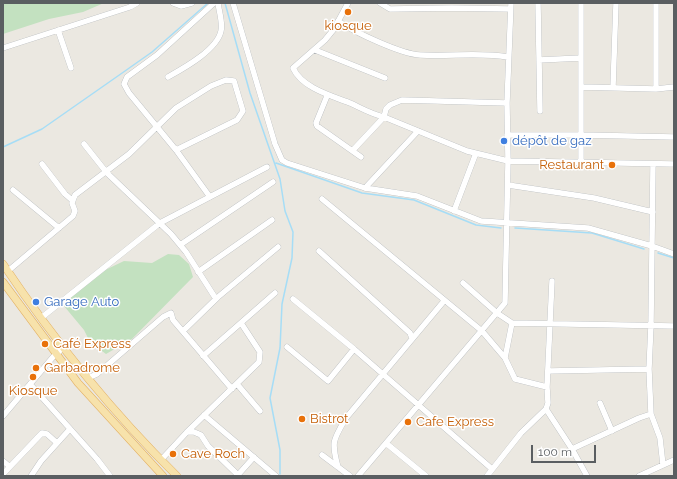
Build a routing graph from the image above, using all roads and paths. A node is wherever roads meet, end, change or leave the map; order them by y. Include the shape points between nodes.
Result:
1 (137, 3) edge
2 (173, 3) edge
3 (192, 3) edge
4 (214, 3) edge
5 (218, 3) edge
6 (233, 3) edge
7 (348, 3) edge
8 (380, 3) edge
9 (538, 3) edge
10 (580, 3) edge
11 (616, 3) edge
12 (656, 3) edge
13 (510, 6) edge
14 (338, 22) junction
15 (58, 30) junction
16 (3, 48) edge
17 (315, 50) junction
18 (508, 57) junction
19 (581, 58) junction
20 (539, 60) junction
21 (71, 68) dead end
22 (168, 77) dead end
23 (385, 78) dead end
24 (582, 87) junction
25 (613, 87) junction
26 (674, 87) edge
27 (656, 89) junction
28 (327, 96) junction
29 (507, 103) junction
30 (540, 111) dead end
31 (384, 117) junction
32 (156, 126) junction
33 (418, 131) junction
34 (582, 134) junction
35 (507, 135) junction
36 (674, 137) edge
37 (84, 144) dead end
38 (176, 150) junction
39 (353, 150) junction
40 (476, 153) junction
41 (361, 157) dead end
42 (508, 161) junction
43 (581, 163) junction
44 (42, 164) dead end
45 (653, 164) junction
46 (674, 164) edge
47 (267, 167) dead end
48 (107, 172) junction
49 (273, 182) dead end
50 (508, 185) junction
51 (365, 188) junction
52 (13, 190) dead end
53 (210, 197) junction
54 (322, 199) dead end
55 (72, 200) junction
56 (454, 211) junction
57 (653, 212) junction
58 (272, 220) dead end
59 (507, 222) junction
60 (160, 223) junction
61 (59, 228) junction
62 (180, 245) junction
63 (652, 246) junction
64 (278, 247) dead end
65 (319, 251) dead end
66 (674, 254) edge
67 (3, 264) edge
68 (8, 271) junction
69 (198, 272) junction
70 (552, 281) dead end
71 (3, 282) edge
72 (463, 283) dead end
73 (275, 293) dead end
74 (216, 299) junction
75 (293, 299) dead end
76 (444, 301) junction
77 (497, 313) junction
78 (41, 318) junction
79 (512, 322) junction
80 (241, 323) junction
81 (550, 324) junction
82 (651, 325) junction
83 (674, 326) edge
84 (183, 331) junction
85 (482, 331) junction
86 (412, 338) junction
87 (64, 347) junction
88 (288, 347) dead end
89 (354, 349) junction
90 (56, 353) junction
91 (203, 356) junction
92 (506, 358) junction
93 (649, 369) junction
94 (548, 371) junction
95 (383, 374) junction
96 (88, 378) junction
97 (30, 384) junction
98 (237, 384) junction
99 (547, 387) junction
100 (232, 389) junction
101 (419, 404) junction
102 (600, 404) dead end
103 (546, 410) junction
104 (260, 411) dead end
105 (651, 414) junction
106 (204, 415) junction
107 (3, 416) edge
108 (69, 430) junction
109 (612, 431) junction
110 (187, 432) junction
111 (57, 443) junction
112 (387, 444) junction
113 (572, 449) junction
114 (322, 455) dead end
115 (254, 457) junction
116 (161, 460) junction
117 (674, 460) edge
118 (3, 461) edge
119 (663, 465) junction
120 (9, 466) junction
121 (338, 467) junction
122 (492, 469) junction
123 (3, 474) edge
124 (31, 476) edge
125 (110, 476) edge
126 (163, 476) edge
127 (177, 476) edge
128 (238, 476) edge
129 (276, 476) edge
130 (350, 476) edge
131 (358, 476) edge
132 (426, 476) edge
133 (486, 476) edge
134 (587, 476) edge
135 (639, 476) edge

1 - 15 street
2 - 3 street via 181,6
4 - 32 street via 157,55 127,77 124,84 129,94
5 - 22 street via 222,29 218,41
6 - 51 street via 282,160
7 - 14 street
8 - 13 street via 390,9
9 - 20 street
10 - 19 street
11 - 25 street
12 - 27 street
13 - 18 street
14 - 17 street via 336,30
14 - 18 street via 352,30 418,55 478,54
15 - 16 street
15 - 21 street
17 - 23 street
17 - 28 street via 293,69
18 - 29 street
19 - 20 street
19 - 24 street
20 - 30 street
24 - 25 street
24 - 34 street
25 - 27 street
26 - 27 street
28 - 31 street
28 - 39 street via 317,126
29 - 31 street via 402,100 390,105
29 - 35 street
31 - 33 street
31 - 39 street
32 - 38 street
32 - 38 street via 176,108 211,86 226,80 234,81 243,111 241,115 236,120
32 - 48 street
33 - 40 street
33 - 51 street
34 - 35 street
34 - 36 street
34 - 43 street
35 - 42 street
37 - 48 street
38 - 53 street
39 - 41 street
40 - 42 street
40 - 56 street
42 - 43 street
42 - 50 street
43 - 45 street
44 - 55 street
45 - 46 street
45 - 57 street
47 - 53 street
48 - 55 street
48 - 60 street
49 - 62 street
50 - 57 street via 594,198
50 - 59 street
51 - 56 street via 417,196
52 - 61 street
53 - 60 street
54 - 76 street
55 - 61 street via 74,214
56 - 59 street via 480,221
57 - 63 street
58 - 69 street
59 - 63 street via 588,228
59 - 77 street via 505,303
60 - 62 street
60 - 78 street
61 - 68 street
62 - 69 street
63 - 66 street
63 - 82 street
64 - 74 street
65 - 86 street via 410,333
67 - 68 main road
68 - 78 main road
69 - 74 street
70 - 81 street
71 - 90 main road
72 - 77 street
73 - 80 street
74 - 84 street
75 - 89 street
76 - 85 street
76 - 86 street
77 - 79 street
77 - 85 street
78 - 87 main road
79 - 81 street
79 - 92 street
80 - 91 street
80 - 98 street via 261,357 255,367
81 - 82 street
81 - 94 street
82 - 83 street
82 - 93 street
84 - 91 street
84 - 96 street via 173,320 171,313 163,317 97,374
85 - 92 street
85 - 101 street
86 - 95 street
87 - 90 street
87 - 96 main road
88 - 89 street via 328,381
89 - 95 street
90 - 97 street
90 - 126 main road via 101,410
91 - 100 street
92 - 99 street via 515,379
93 - 94 street
93 - 105 street
94 - 99 street
95 - 101 street
95 - 121 street via 346,418 334,439
96 - 116 main road
97 - 107 street
97 - 108 street
98 - 100 street
98 - 104 street
99 - 103 street
100 - 106 street
101 - 112 street
101 - 122 street
102 - 109 street
103 - 113 street
103 - 122 street via 521,433
105 - 109 street
105 - 119 street via 660,438
106 - 110 street
106 - 115 street
108 - 111 street
108 - 125 street via 98,459
109 - 113 street
110 - 116 street
110 - 128 street via 201,435 208,446
111 - 120 street via 42,433
111 - 124 street
112 - 131 street
112 - 132 street
113 - 134 street
114 - 121 street
115 - 128 street
115 - 129 street
116 - 127 main road
117 - 119 street
118 - 120 street
119 - 135 street
120 - 123 street
121 - 130 street
122 - 133 street

